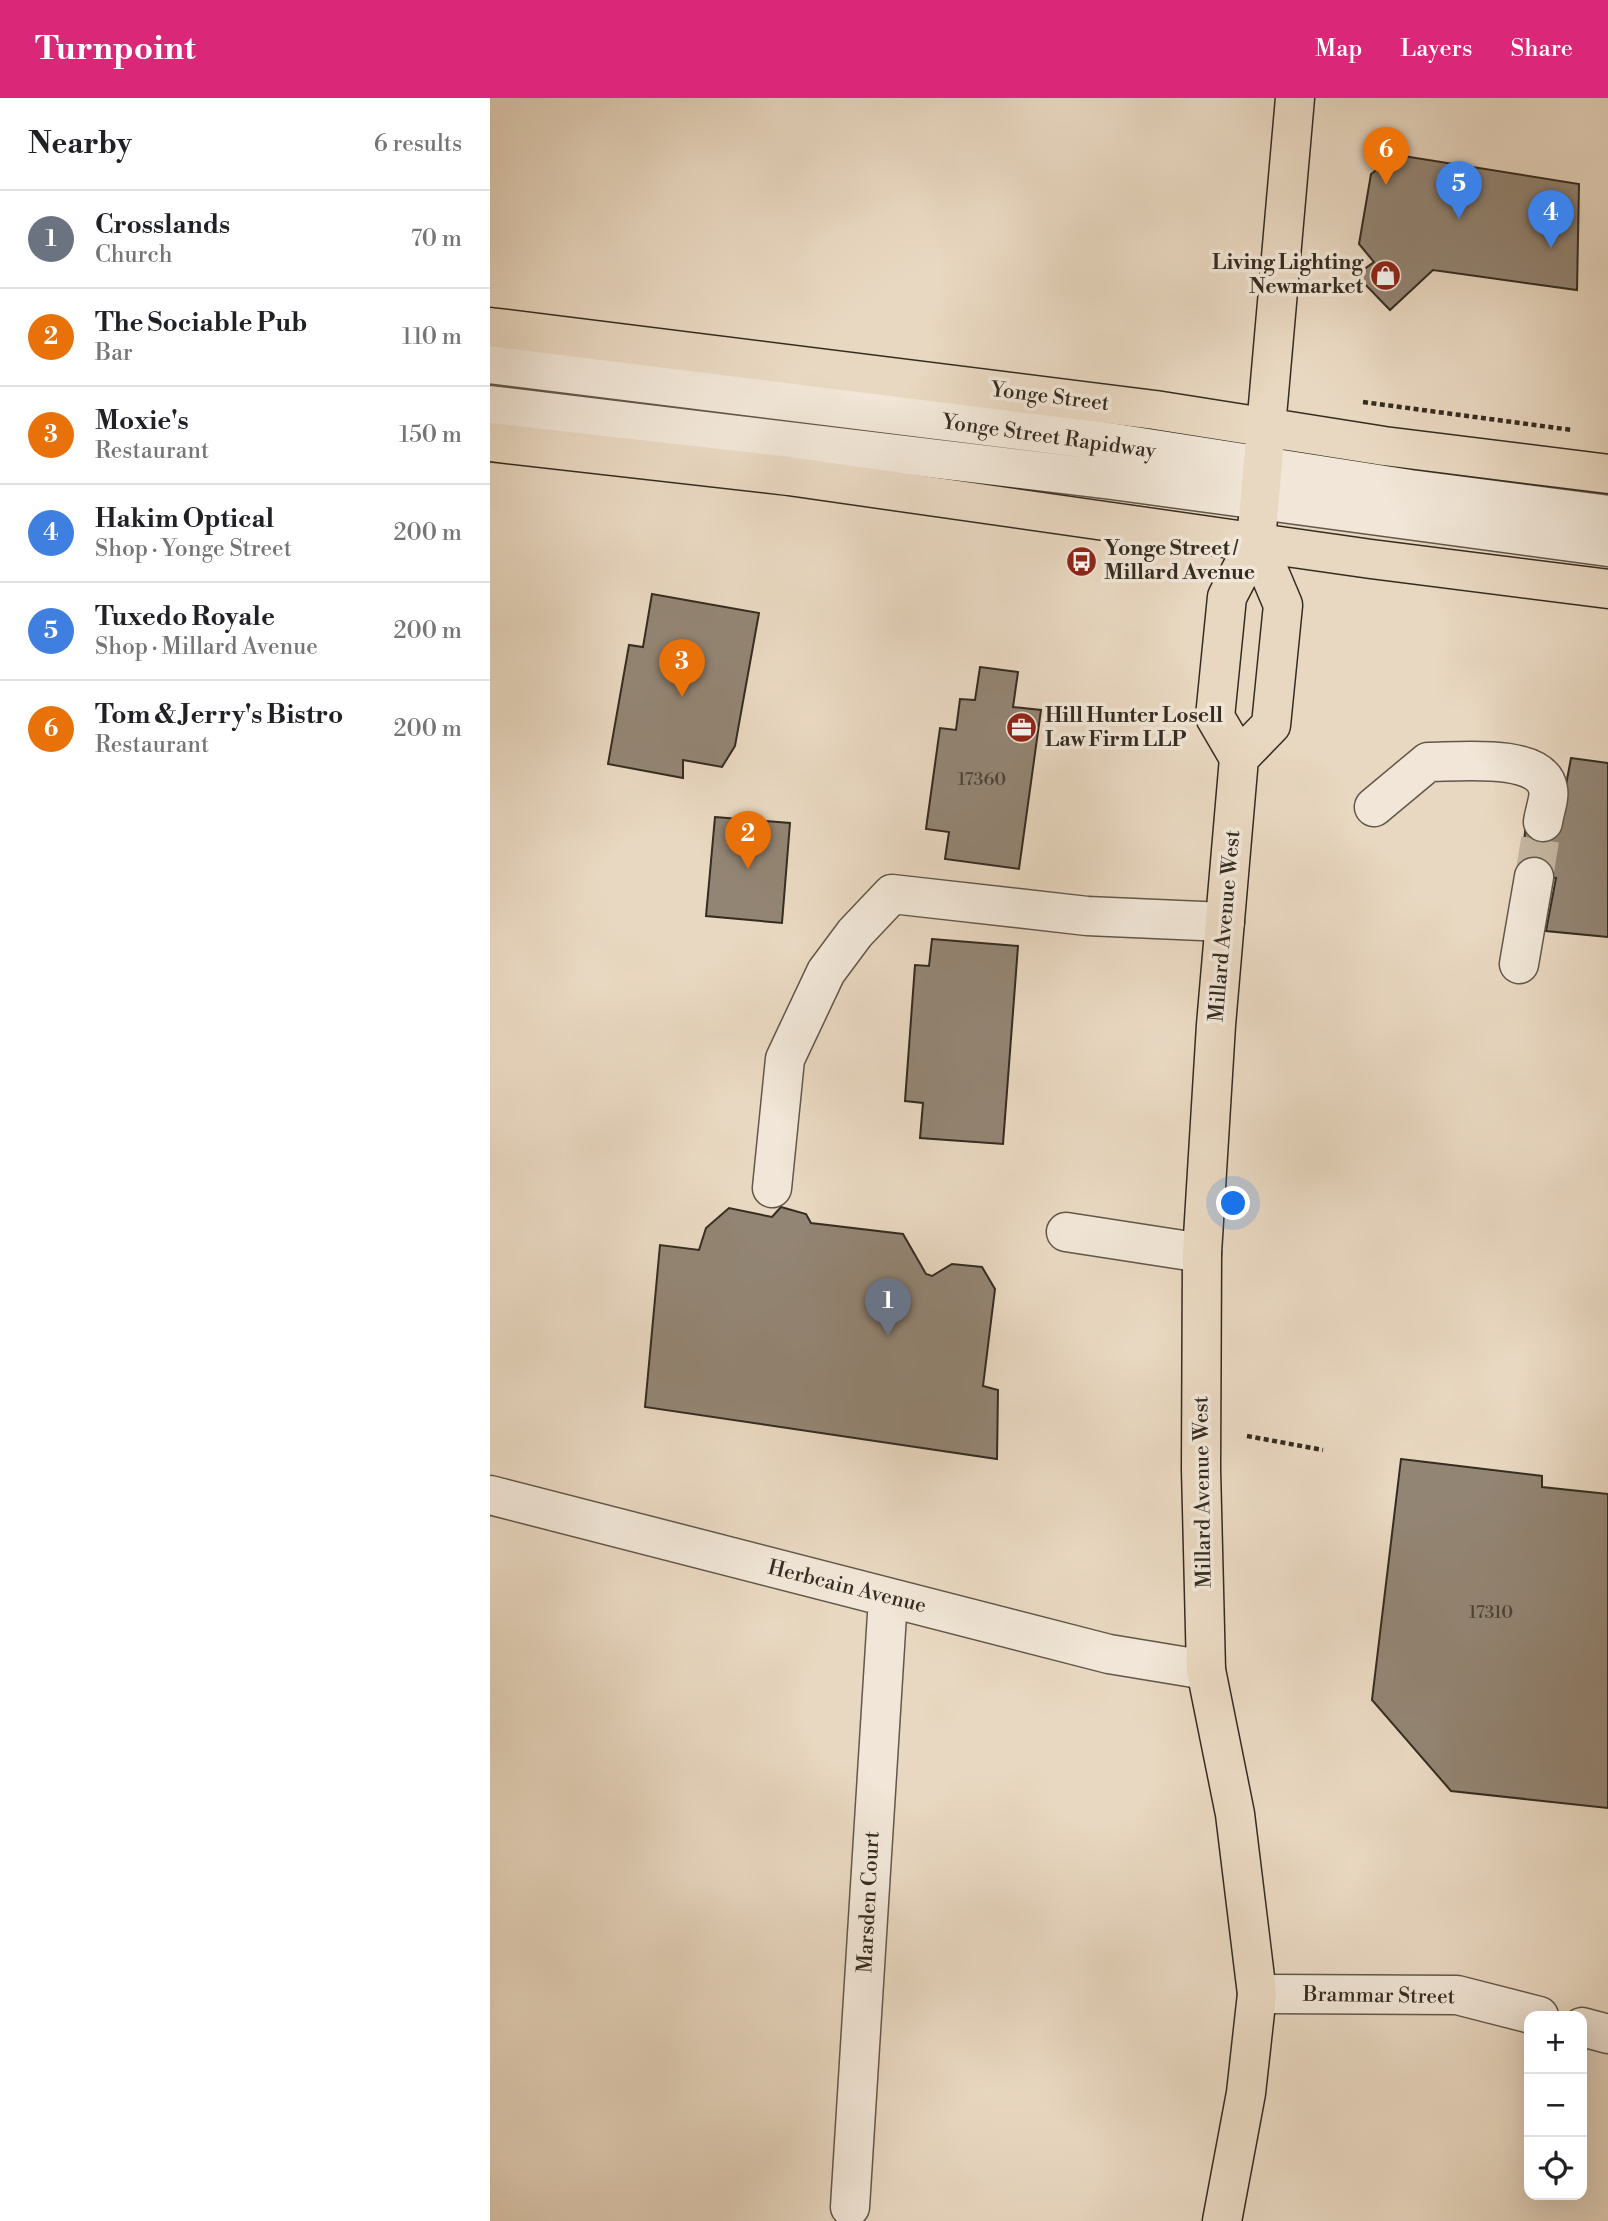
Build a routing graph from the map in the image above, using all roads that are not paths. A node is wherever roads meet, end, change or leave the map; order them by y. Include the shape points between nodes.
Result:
1 (1295, 98) edge
2 (490, 327) edge
3 (490, 364) edge
4 (490, 405) edge
5 (1268, 426) junction
6 (490, 442) edge
7 (1608, 474) edge
8 (1262, 483) junction
9 (1608, 514) edge
10 (1256, 541) junction
11 (1608, 547) edge
12 (1608, 589) edge
13 (1239, 758) junction
14 (1374, 807) dead end
15 (1543, 822) tunnel mouth
16 (1534, 877) tunnel mouth
17 (1225, 922) junction
18 (1519, 964) dead end
19 (772, 1188) dead end
20 (1066, 1232) dead end
21 (1202, 1253) junction
22 (490, 1495) edge
23 (888, 1598) junction
24 (1206, 1670) junction
25 (1257, 1994) junction
26 (1524, 2012) edge
27 (1587, 2028) edge
28 (1608, 2034) edge
29 (850, 2207) dead end
30 (1222, 2221) edge

1 - 5 main road
2 - 5 main road, Yonge Street
3 - 8 street, Yonge Street Rapidway via 1096,440
4 - 8 street, Yonge Street Rapidway
5 - 7 main road, Yonge Street via 1384,446
5 - 8 main road
6 - 10 main road via 789,476
8 - 9 street, Yonge Street Rapidway
8 - 10 main road
8 - 11 street, Yonge Street Rapidway
10 - 12 main road
10 - 13 main road via 1227,597 1214,718
10 - 13 main road via 1283,605 1271,725
13 - 17 main road, Millard Avenue West
14 - 15 street via 1428,762 1518,762 1542,777 1549,789
16 - 18 street
17 - 19 street via 1087,916 892,894 826,972 785,1059
17 - 21 main road, Millard Avenue West
20 - 21 street
21 - 24 main road, Millard Avenue West
22 - 23 street, Herbcain Avenue
23 - 24 street, Herbcain Avenue via 1109,1654
23 - 29 street, Marsden Court
24 - 25 main road, Millard Avenue West via 1235,1814
25 - 26 street, Brammar Street via 1457,1995
25 - 30 main road, Millard Avenue West via 1247,2093
27 - 28 street

